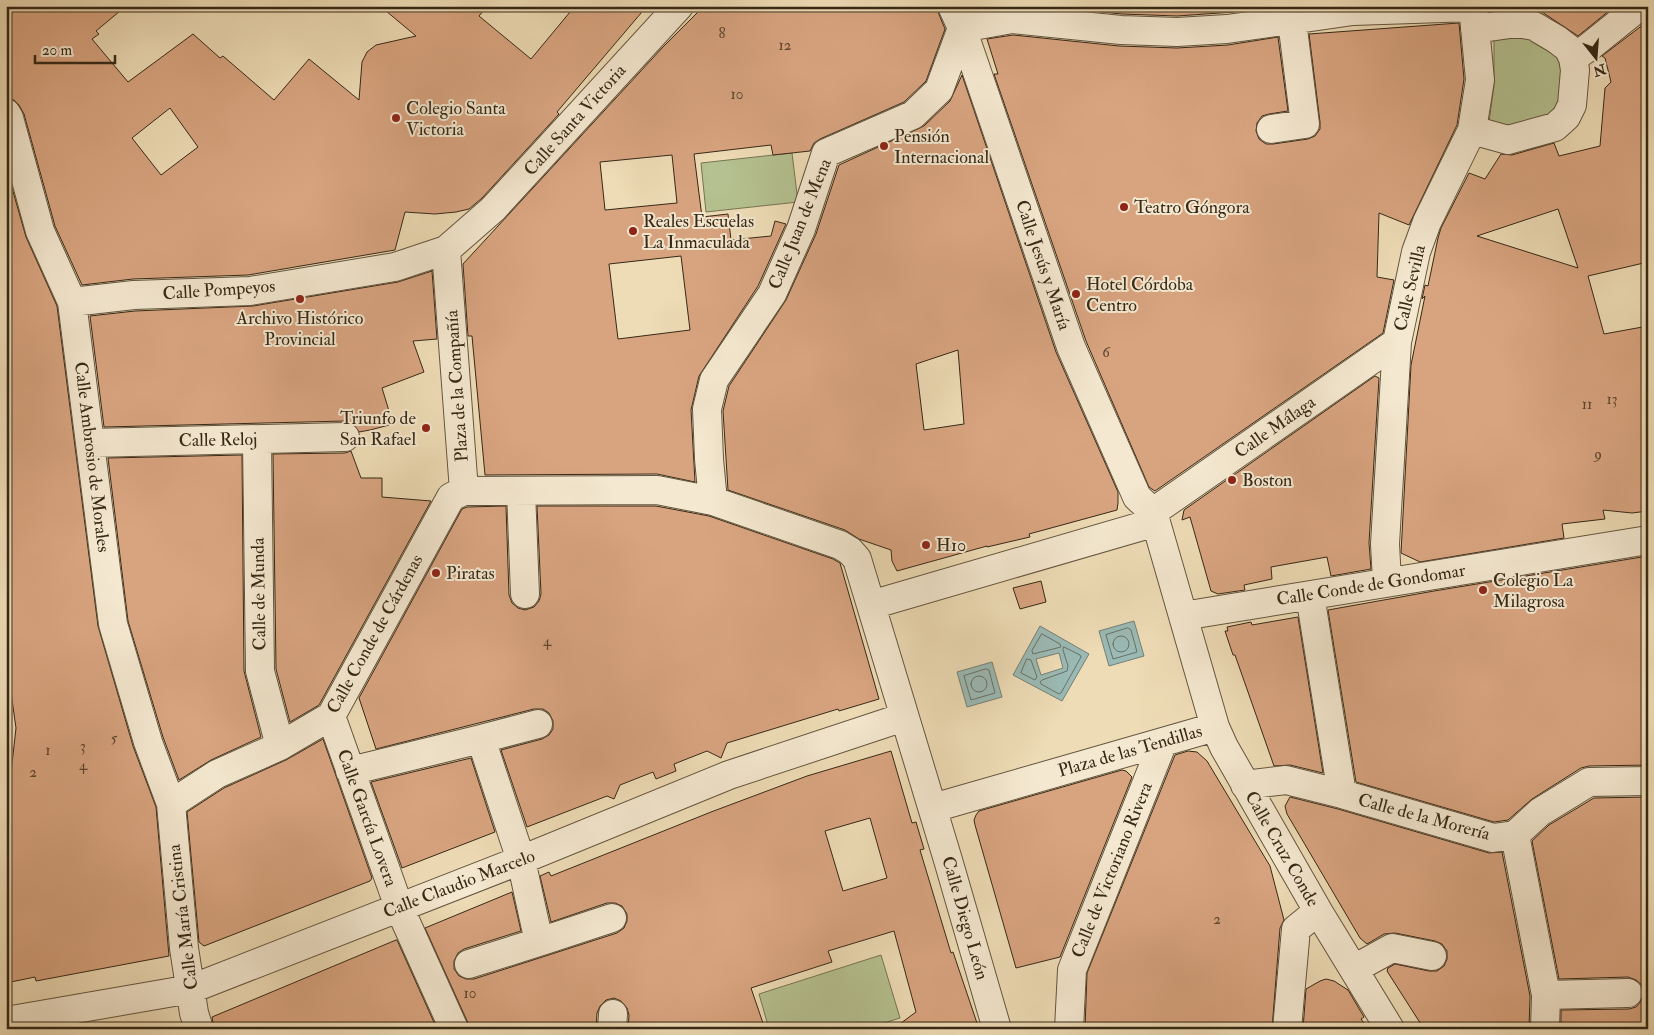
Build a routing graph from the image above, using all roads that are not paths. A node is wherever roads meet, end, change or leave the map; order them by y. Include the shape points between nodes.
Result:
1 (679, 6) edge
2 (1643, 6) edge
3 (1474, 14) edge
4 (957, 17) edge
5 (1292, 21) junction
6 (1573, 58) junction
7 (6, 113) edge
8 (1271, 129) dead end
9 (1472, 130) junction
10 (447, 258) junction
11 (72, 302) junction
12 (1397, 342) junction
13 (345, 437) dead end
14 (257, 440) junction
15 (91, 443) junction
16 (520, 491) junction
17 (458, 494) junction
18 (713, 501) junction
19 (1149, 510) junction
20 (1648, 540) edge
21 (1387, 581) junction
22 (525, 594) dead end
23 (1310, 595) junction
24 (871, 605) junction
25 (1183, 616) junction
26 (332, 716) junction
27 (904, 717) junction
28 (538, 724) dead end
29 (1215, 727) junction
30 (481, 739) junction
31 (1163, 742) junction
32 (280, 746) junction
33 (350, 771) junction
34 (1648, 781) edge
35 (1245, 785) junction
36 (1342, 794) junction
37 (170, 804) junction
38 (933, 808) junction
39 (1515, 835) junction
40 (521, 860) junction
41 (399, 907) junction
42 (1318, 911) junction
43 (612, 918) dead end
44 (539, 942) junction
45 (1432, 956) dead end
46 (1354, 969) junction
47 (430, 977) junction
48 (191, 989) junction
49 (1628, 993) dead end
50 (1546, 995) junction
51 (6, 1021) edge
52 (199, 1029) edge
53 (454, 1029) edge
54 (997, 1029) edge
55 (1069, 1029) edge
56 (1288, 1029) edge
57 (1390, 1029) edge
58 (1545, 1029) edge

1 - 10 street, Calle Santa Victoria
2 - 6 street
3 - 5 street via 1353,11
3 - 6 street via 1534,26 1568,48
3 - 9 street, Calle Sevilla via 1480,80
4 - 5 street via 1177,32
4 - 18 street, Calle Juan de Mena via 939,90 913,115 826,153 801,229 772,294 714,380 707,409
4 - 19 street, Calle Jesús y María via 1071,348
5 - 8 street via 1305,124
6 - 9 street via 1572,105 1566,117 1555,127 1508,140
7 - 11 street, Calle Ambrosio de Morales via 40,231
9 - 12 street, Calle Sevilla via 1427,222 1416,252
10 - 11 street, Calle Pompeyos via 250,291 134,295
10 - 17 street, Plaza de la Compañía
11 - 15 street, Calle Ambrosio de Morales
12 - 19 street, Calle Málaga
12 - 21 street, Calle Sevilla via 1385,544
13 - 14 street, Calle Reloj
14 - 15 street, Calle Reloj
14 - 32 street, Calle de Munda via 260,671
15 - 37 street, Calle Ambrosio de Morales via 112,624
16 - 17 street
16 - 18 street via 657,490
16 - 22 street
17 - 26 street, Calle Conde de Cárdenas
18 - 24 street via 850,551 857,559
19 - 24 street
19 - 25 street, Plaza de las Tendillas
20 - 21 street, Calle Conde de Gondomar
21 - 23 street, Calle Conde de Gondomar
23 - 25 street, Calle Conde de Gondomar
23 - 36 street
24 - 27 street
25 - 29 street, Plaza de las Tendillas
26 - 32 street, Calle Conde de Cárdenas
26 - 33 street, Calle García Lovera
27 - 38 street
27 - 40 street, Calle Claudio Marcelo via 729,775
28 - 30 street
29 - 31 street, Plaza de las Tendillas
29 - 35 street, Calle Cruz Conde
30 - 33 street
30 - 40 street
31 - 38 street, Plaza de las Tendillas
31 - 55 street, Calle de Victoriano Rivera via 1072,970
32 - 37 street, Calle Conde de Cárdenas via 217,774
33 - 41 street, Calle García Lovera
34 - 39 street, Calle de la Morería via 1589,782 1540,812
35 - 36 street, Calle de la Morería via 1286,780
35 - 42 street, Calle Cruz Conde
36 - 39 street, Calle de la Morería via 1493,838
37 - 48 street, Calle María Cristina
38 - 54 street, Calle Diego León
39 - 50 street
40 - 41 street, Calle Claudio Marcelo
40 - 44 street
41 - 47 street, Calle García Lovera
41 - 48 street, Calle Claudio Marcelo
42 - 46 street, Calle Cruz Conde
42 - 56 street via 1296,929
43 - 44 street
44 - 47 street
45 - 46 street via 1392,948
46 - 57 street, Calle Cruz Conde
47 - 53 street, Calle García Lovera
48 - 51 street, Calle Claudio Marcelo
48 - 52 street, Calle María Cristina
49 - 50 street
50 - 58 street

